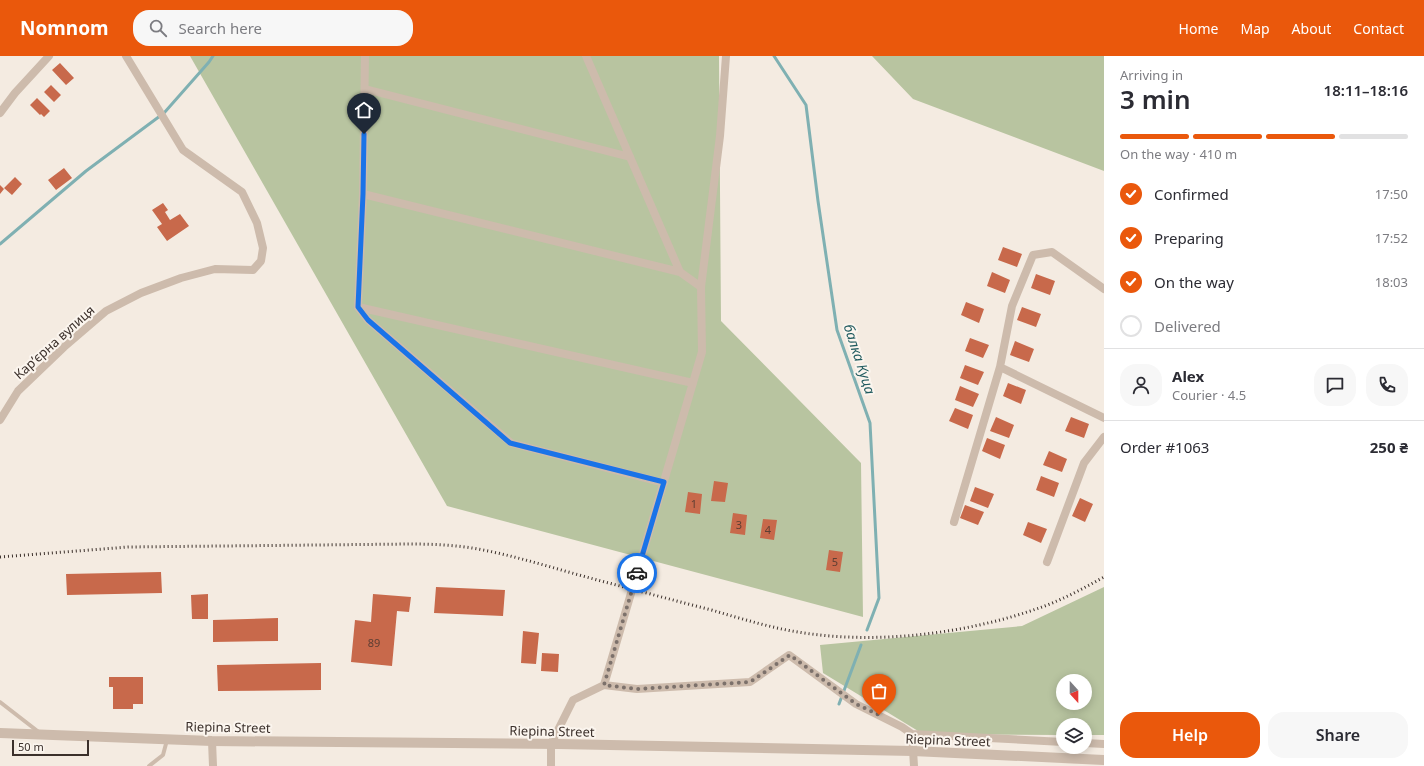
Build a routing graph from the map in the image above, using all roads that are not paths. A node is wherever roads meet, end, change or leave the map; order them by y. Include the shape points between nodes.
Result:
1 (49, 56) edge
2 (126, 56) edge
3 (365, 56) edge
4 (586, 56) edge
5 (726, 56) edge
6 (365, 89) junction
7 (0, 113) edge
8 (630, 157) junction
9 (363, 194) junction
10 (680, 272) junction
11 (701, 287) junction
12 (1104, 289) edge
13 (358, 307) junction
14 (1000, 367) junction
15 (693, 383) junction
16 (1104, 418) edge
17 (0, 420) edge
18 (1104, 437) edge
19 (664, 482) junction
20 (954, 522) dead end
21 (1047, 562) dead end
22 (604, 685) junction
23 (0, 702) edge
24 (0, 732) edge
25 (42, 734) junction
26 (912, 734) junction
27 (167, 739) junction
28 (212, 741) junction
29 (1056, 742) edge
30 (1092, 743) edge
31 (551, 744) junction
32 (1104, 744) edge
33 (913, 751) junction
34 (1104, 760) edge
35 (149, 766) edge
36 (213, 766) edge
37 (551, 766) edge
38 (914, 766) edge

1 - 7 street
2 - 17 street, Карʼєрна вулиця via 183,150 242,192 257,223 263,248 261,261 252,270 216,270 181,278 141,293 106,311 18,391
3 - 6 street
4 - 8 street
5 - 11 street via 720,136
6 - 8 street
6 - 9 street
8 - 10 street
9 - 10 street
9 - 13 street
10 - 11 street
11 - 15 street via 702,352
12 - 14 street via 1052,252 1033,255 1012,306
13 - 15 street
13 - 19 street via 368,320 510,443
14 - 16 street
14 - 20 street
15 - 19 street
18 - 21 street via 1084,463
19 - 22 street
22 - 26 street via 637,689 750,682 790,655 856,704
22 - 31 street via 574,700
23 - 25 lane
24 - 25 street, Riepina Street
25 - 27 street, Riepina Street
26 - 29 street
26 - 33 street
27 - 28 street, Riepina Street
27 - 35 lane via 163,755
28 - 31 street, Riepina Street
28 - 36 street
30 - 32 street
31 - 33 street, Riepina Street
31 - 37 street
33 - 34 street, Riepina Street
33 - 38 street

